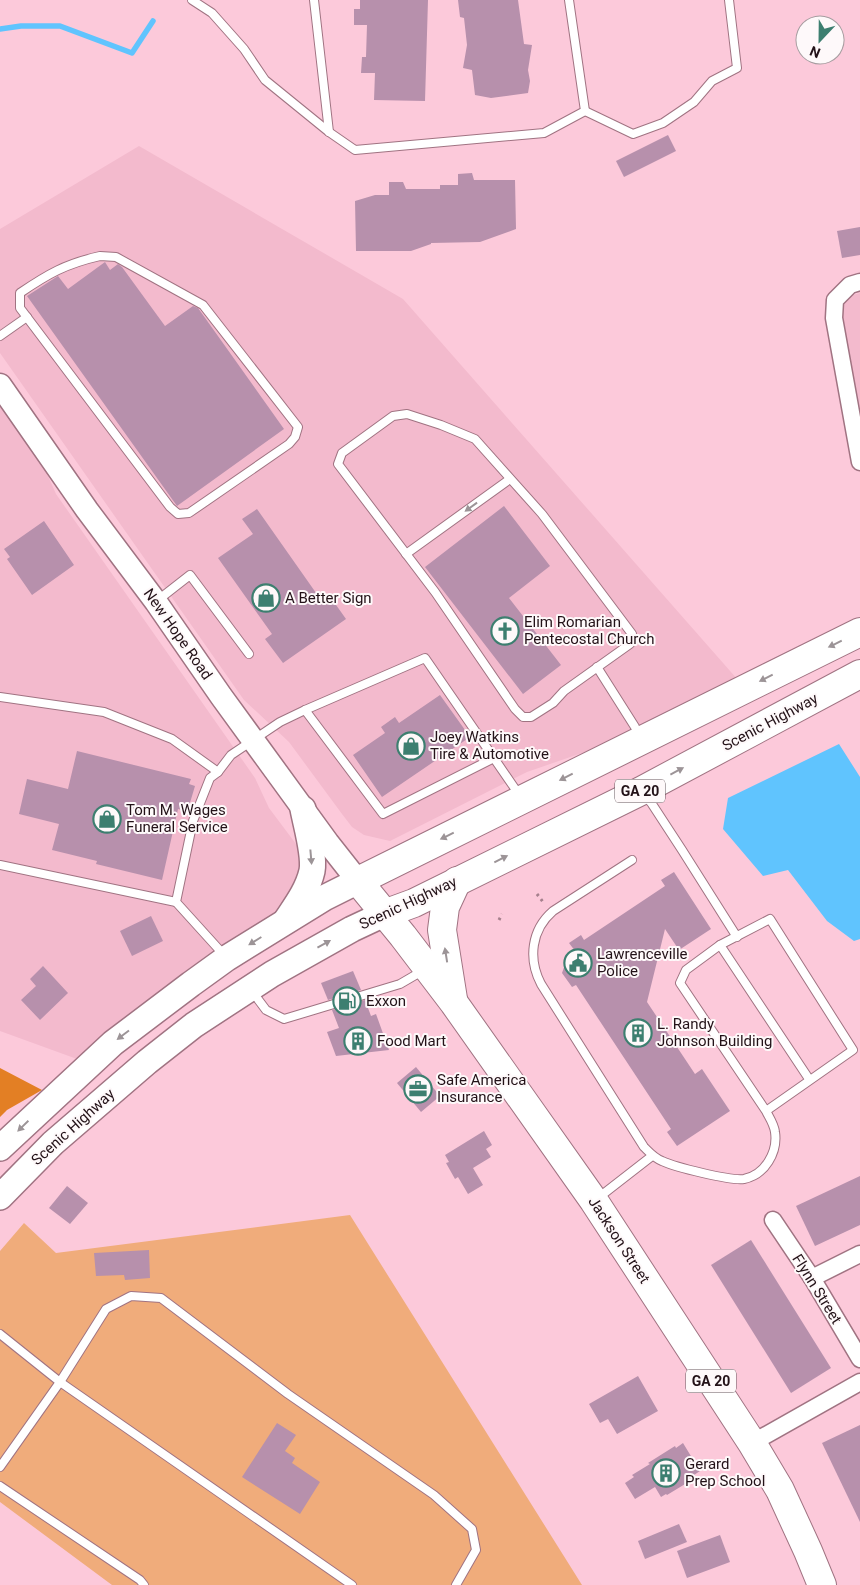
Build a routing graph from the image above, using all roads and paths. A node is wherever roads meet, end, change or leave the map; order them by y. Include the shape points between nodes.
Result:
1 (192, 0) edge
2 (314, 0) edge
3 (569, 0) edge
4 (729, 0) edge
5 (586, 111) junction
6 (329, 132) junction
7 (860, 282) edge
8 (27, 317) junction
9 (0, 336) edge
10 (0, 385) edge
11 (859, 455) edge
12 (510, 478) junction
13 (406, 554) junction
14 (156, 602) junction
15 (860, 632) edge
16 (249, 654) dead end
17 (598, 667) junction
18 (860, 674) edge
19 (0, 698) edge
20 (305, 710) junction
21 (254, 740) junction
22 (641, 740) junction
23 (494, 758) junction
24 (218, 772) junction
25 (641, 791) junction
26 (522, 799) junction
27 (303, 809) junction
28 (632, 860) dead end
29 (0, 865) edge
30 (358, 881) junction
31 (457, 881) junction
32 (536, 894) dead end
33 (176, 902) junction
34 (543, 902) dead end
35 (384, 914) junction
36 (502, 914) dead end
37 (499, 920) dead end
38 (285, 922) junction
39 (737, 937) junction
40 (720, 945) junction
41 (227, 958) junction
42 (428, 968) junction
43 (250, 989) junction
44 (454, 1003) junction
45 (809, 1079) junction
46 (766, 1111) junction
47 (0, 1148) edge
48 (652, 1156) junction
49 (0, 1197) edge
50 (594, 1201) junction
51 (773, 1220) dead end
52 (860, 1254) edge
53 (812, 1278) junction
54 (0, 1334) edge
55 (860, 1359) edge
56 (60, 1382) junction
57 (860, 1382) edge
58 (752, 1443) junction
59 (0, 1467) edge
60 (0, 1486) edge
61 (144, 1585) edge
62 (352, 1585) edge
63 (456, 1585) edge
64 (822, 1585) edge

1 - 6 lane via 212,13 244,48 266,80
2 - 6 lane
3 - 5 lane
4 - 5 lane via 737,68 712,81 694,102 663,123 633,134
5 - 6 lane via 544,133 355,150
7 - 11 street via 850,285 835,300 834,318
8 - 8 lane via 178,514 189,513 295,437 298,427 203,305 116,257 100,256 77,261 48,274 20,294 20,308
8 - 9 lane
10 - 14 street, New Hope Road
12 -> 13 lane
12 - 13 lane via 475,439 407,414 385,421 342,453 338,464
12 - 17 lane via 542,514 632,634 630,644
13 - 17 lane via 515,709 524,717 531,717 553,703
14 - 16 lane via 190,574
14 - 21 street, New Hope Road
15 -> 22 highway
17 - 22 lane
25 -> 18 highway, Scenic Highway / GA 20
19 - 24 lane via 104,712 172,739
20 - 21 lane
20 - 23 lane via 425,658
20 - 23 lane via 383,814
21 - 24 lane via 231,755
21 - 27 street, New Hope Road
22 -> 26 highway
23 - 26 lane
24 - 33 lane via 210,778 193,821
31 -> 25 highway, Scenic Highway / GA 20
25 - 39 lane
26 -> 30 highway
27 - 30 street, New Hope Road
27 -> 38 main road via 312,868 305,890
28 - 48 lane via 546,917 535,934 533,953 535,974
29 - 33 lane
30 - 35 highway, Jackson Street
30 - 38 main road
31 - 35 highway, Scenic Highway
44 -> 31 highway via 442,930 445,906
32 - 34 path
33 - 41 lane
35 - 42 highway, Jackson Street
43 -> 35 main road, Scenic Highway
36 - 37 path
38 -> 41 main road
39 - 40 lane
39 - 45 lane via 770,919 853,1050
40 - 45 lane
40 - 46 lane via 686,970 680,982
41 -> 47 main road via 113,1043
42 - 43 lane via 400,984 284,1018 266,1010
42 - 44 highway, Jackson Street
43 - 49 main road, Scenic Highway via 194,1025 147,1062 53,1143
44 - 50 highway, Jackson Street / GA 20
45 - 46 lane
46 - 48 lane via 775,1132 774,1150 764,1168 750,1176 716,1176
48 - 50 lane
50 - 58 highway, Jackson Street / GA 20
51 - 53 street, Flynn Street
52 - 53 street
53 - 55 street, Flynn Street
54 - 56 lane
56 - 59 lane
56 - 62 lane
56 - 63 lane via 106,1309 131,1296 161,1298 288,1394 434,1495 472,1529 476,1550
57 - 58 street
58 - 64 highway, Jackson Street / GA 20 via 780,1490
60 - 61 lane

